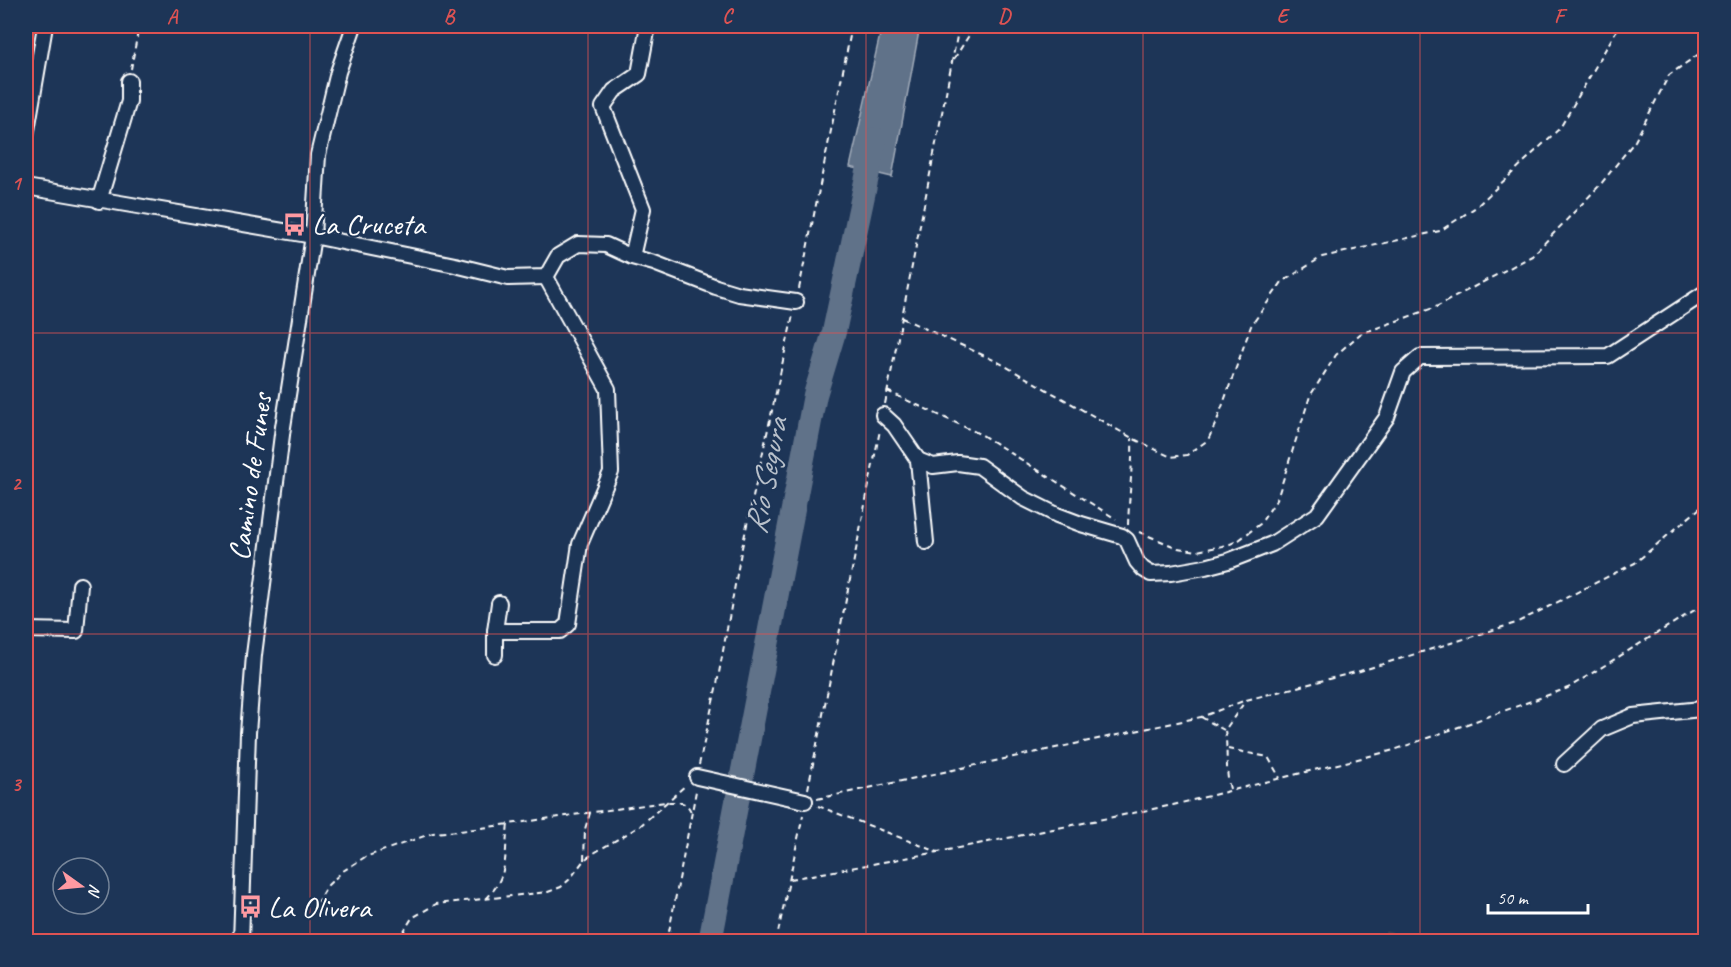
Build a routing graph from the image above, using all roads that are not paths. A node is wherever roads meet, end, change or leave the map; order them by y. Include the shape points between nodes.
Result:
1 (45, 26) edge
2 (354, 26) edge
3 (648, 26) edge
4 (129, 81) road end
5 (26, 136) edge
6 (26, 187) edge
7 (99, 201) junction
8 (313, 236) junction
9 (632, 258) junction
10 (546, 277) junction
11 (1706, 292) edge
12 (796, 302) road end
13 (883, 415) road end
14 (918, 460) junction
15 (926, 542) dead end
16 (80, 585) dead end
17 (499, 603) dead end
18 (26, 630) edge
19 (495, 632) junction
20 (495, 655) dead end
21 (1706, 707) edge
22 (1564, 764) dead end
23 (697, 777) road end
24 (805, 801) road end
25 (241, 942) edge

1 - 5 street
2 - 8 street, Camino de Funes via 338,72 318,155
3 - 9 street via 639,74 614,91 603,107 643,209
4 - 7 street via 129,101
6 - 7 street
7 - 8 street
8 - 10 street via 508,278
8 - 25 street, Camino de Funes via 283,427 254,655
9 - 10 street via 606,245 578,244 558,256
9 - 12 street via 731,292
10 - 19 street via 608,389 611,472 580,544 568,624 560,631
11 - 14 street via 1608,356 1420,357 1403,372 1387,417 1317,515 1272,544 1217,564 1152,574 1137,562 1128,533 1122,536 1081,524 1038,506 979,466 933,466
13 - 14 street
14 - 15 street
16 - 18 street via 76,631
17 - 19 street
19 - 20 street
21 - 22 street via 1633,716 1602,729
23 - 24 street

